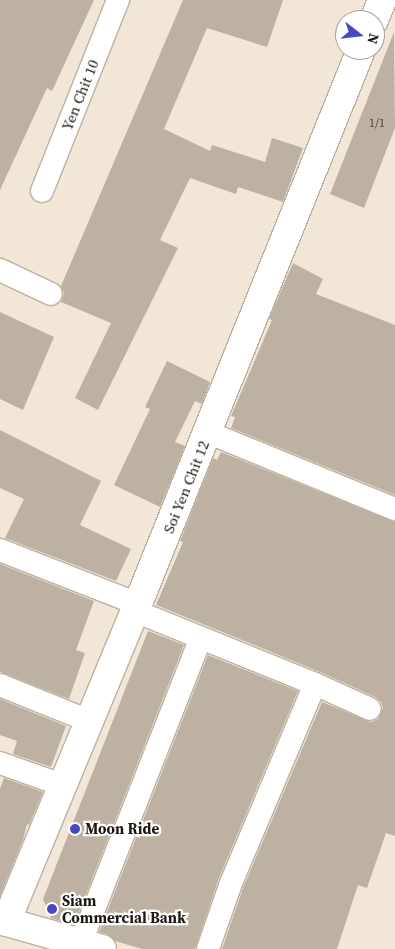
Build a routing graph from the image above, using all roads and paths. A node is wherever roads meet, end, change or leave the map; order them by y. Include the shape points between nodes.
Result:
1 (118, 0) edge
2 (358, 60) edge
3 (42, 191) dead end
4 (0, 270) edge
5 (52, 294) dead end
6 (208, 432) junction
7 (395, 509) edge
8 (0, 550) edge
9 (137, 608) junction
10 (201, 638) junction
11 (314, 684) junction
12 (0, 685) edge
13 (370, 709) dead end
14 (89, 721) junction
15 (0, 763) edge
16 (62, 785) junction
17 (3, 921) edge
18 (91, 946) edge
19 (208, 949) edge

1 - 3 street, Yen Chit 10
2 - 6 street, Soi Yen Chit 12
4 - 5 street
6 - 7 street
6 - 9 street, Soi Yen Chit 12
8 - 9 street
9 - 10 street
9 - 14 street, Soi Yen Chit 12
10 - 11 street
10 - 18 street
11 - 13 street
11 - 19 street via 231,882
12 - 14 street
14 - 16 street, Soi Yen Chit 12
15 - 16 street
16 - 17 street, Soi Yen Chit 12
17 - 18 street

